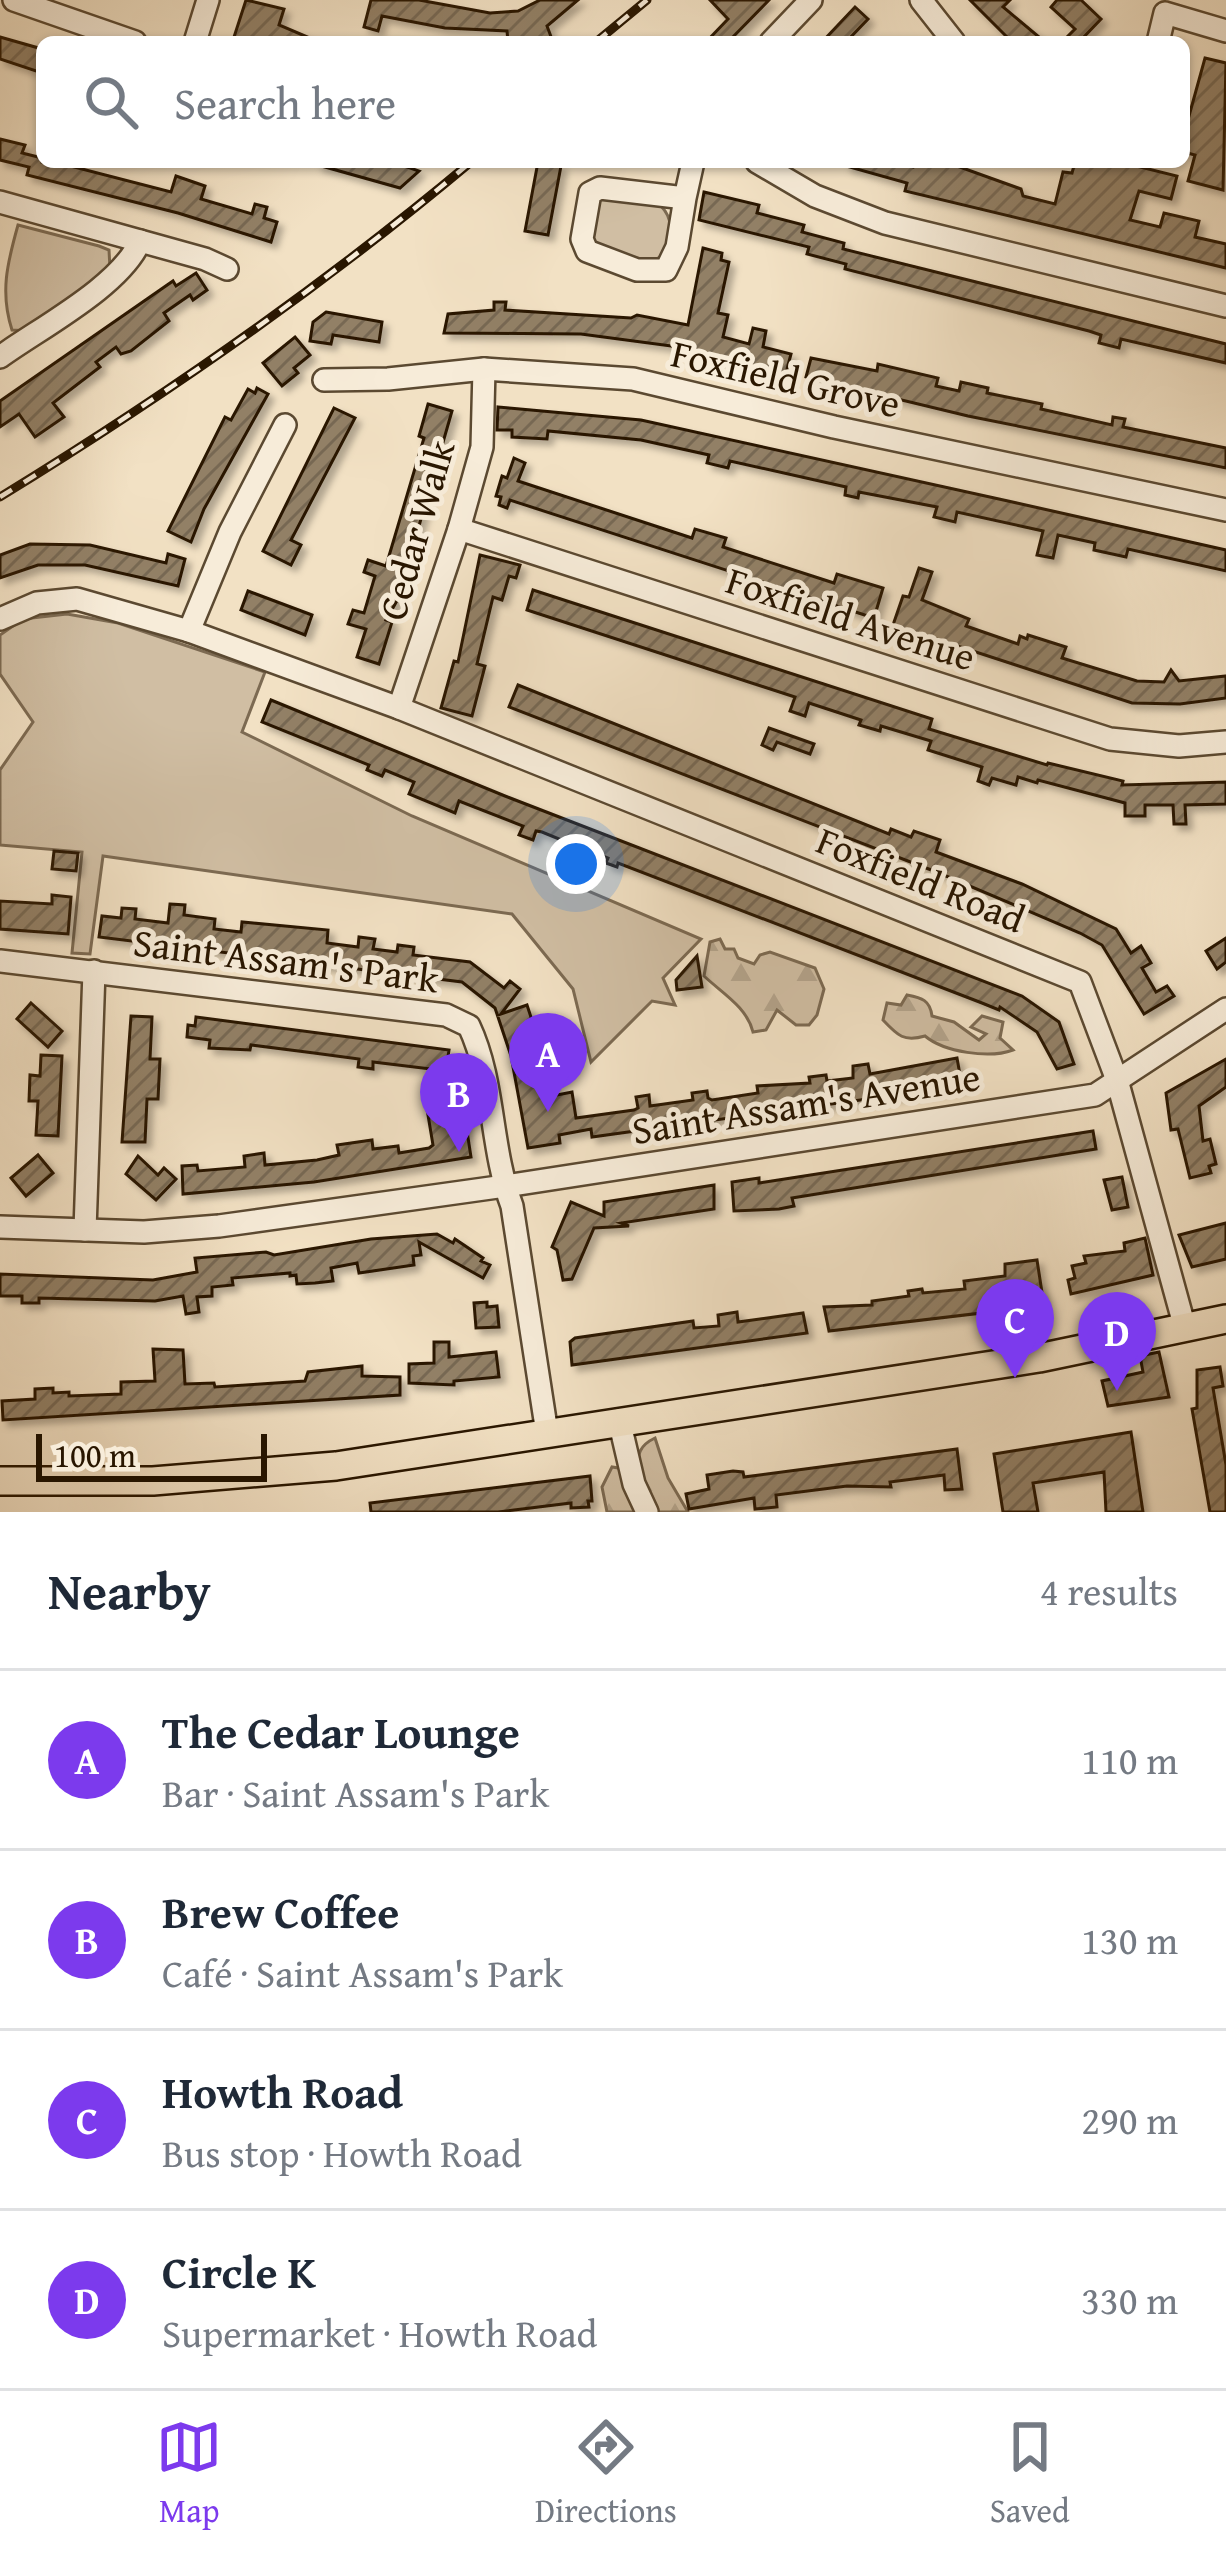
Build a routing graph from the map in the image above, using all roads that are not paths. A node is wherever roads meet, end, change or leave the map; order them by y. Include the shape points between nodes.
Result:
1 (14, 0) edge
2 (208, 0) edge
3 (811, 0) edge
4 (921, 0) edge
5 (1157, 7) edge
6 (1226, 31) edge
7 (118, 36) edge
8 (197, 36) edge
9 (777, 36) edge
10 (950, 36) edge
11 (692, 168) edge
12 (767, 168) edge
13 (685, 198) junction
14 (0, 202) edge
15 (140, 242) junction
16 (227, 268) dead end
17 (1226, 306) edge
18 (0, 356) edge
19 (484, 368) junction
20 (325, 380) dead end
21 (286, 424) dead end
22 (1226, 510) edge
23 (460, 529) junction
24 (0, 619) edge
25 (189, 631) junction
26 (399, 708) junction
27 (1226, 742) edge
28 (0, 961) edge
29 (94, 971) junction
30 (1226, 1009) edge
31 (1117, 1081) junction
32 (505, 1186) junction
33 (0, 1227) edge
34 (85, 1230) junction
35 (1226, 1319) edge
36 (1185, 1328) junction
37 (619, 1420) junction
38 (547, 1433) junction
39 (0, 1481) edge
40 (647, 1512) edge

1 - 7 street
2 - 8 street
3 - 9 street
4 - 10 street
5 - 6 street
11 - 13 street
12 - 17 street via 885,224
13 - 13 street via 600,188 590,194 587,251 637,270 666,270
14 - 15 street
15 - 16 street
15 - 18 street via 116,274
19 - 20 street, Foxfield Grove
19 - 22 street, Foxfield Grove via 633,379
19 - 23 street, Cedar Walk via 482,447
21 - 25 street
23 - 26 street, Cedar Walk
23 - 27 street, Foxfield Avenue via 1110,739
24 - 25 street, Foxfield Road via 77,599
25 - 26 street, Foxfield Road
26 - 31 street, Foxfield Road via 1080,982
28 - 29 street, Saint Assam's Park
29 - 32 street, Saint Assam's Park via 458,1019 475,1039
29 - 34 street
30 - 31 street, Saint Assam's Avenue
31 - 32 street, Saint Assam's Avenue via 1095,1095
31 - 36 street, Foxfield Road
32 - 34 street, Saint Assam's Avenue via 219,1226
32 - 38 street, Saint Assam's Park
33 - 34 street, Saint Assam's Avenue
35 - 36 main road
36 - 37 main road
37 - 38 main road
37 - 40 street
38 - 39 main road via 240,1477

